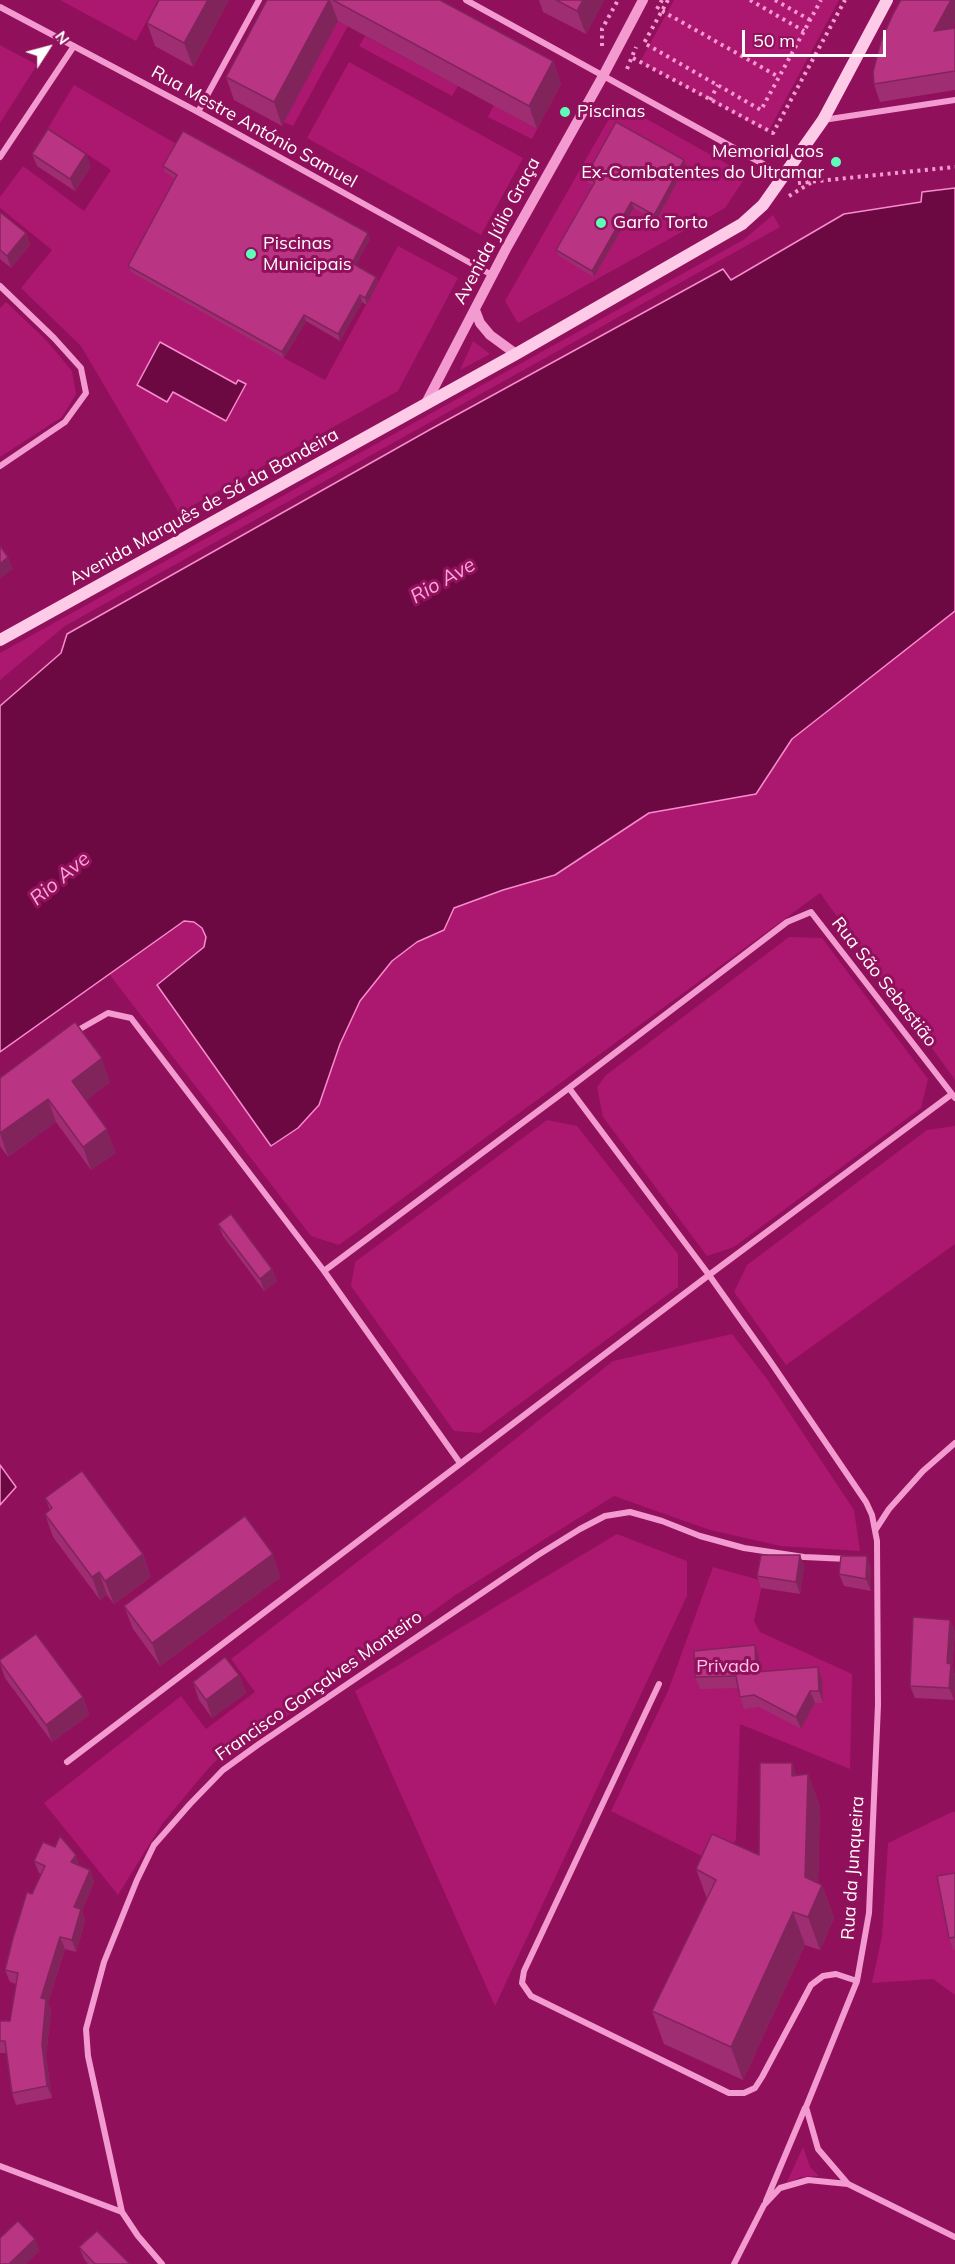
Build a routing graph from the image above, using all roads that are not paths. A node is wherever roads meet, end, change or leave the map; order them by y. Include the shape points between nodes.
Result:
1 (259, 0) edge
2 (466, 0) edge
3 (643, 0) edge
4 (886, 0) edge
5 (0, 7) edge
6 (74, 46) junction
7 (603, 76) junction
8 (955, 100) edge
9 (198, 112) junction
10 (823, 120) junction
11 (0, 157) edge
12 (780, 180) junction
13 (492, 275) junction
14 (0, 286) edge
15 (475, 310) junction
16 (516, 354) junction
17 (425, 405) junction
18 (0, 466) edge
19 (0, 640) edge
20 (65, 1039) edge
21 (569, 1088) junction
22 (953, 1096) edge
23 (324, 1271) junction
24 (709, 1275) junction
25 (955, 1443) edge
26 (460, 1463) junction
27 (876, 1529) junction
28 (854, 1559) edge
29 (870, 1561) dead end
30 (878, 1561) junction
31 (659, 1684) dead end
32 (67, 1762) dead end
33 (857, 1981) junction
34 (806, 2107) junction
35 (0, 2166) edge
36 (848, 2184) junction
37 (764, 2205) junction
38 (122, 2212) junction
39 (955, 2237) edge
40 (162, 2264) edge
41 (734, 2264) edge

1 - 9 street
2 - 7 street
3 - 7 street, Avenida Júlio Graça
4 - 10 main road
5 - 6 street, Rua Mestre António Samuel
6 - 9 street, Rua Mestre António Samuel
6 - 11 street
7 - 12 street
7 - 13 street, Avenida Júlio Graça
8 - 10 street
9 - 13 street, Rua Mestre António Samuel
10 - 12 main road
12 - 16 main road, Avenida Marquês de Sá da Bandeira via 763,206 742,224
13 - 15 street, Avenida Júlio Graça
14 - 18 street via 81,368 86,393 65,422
15 - 16 street via 489,335
15 - 17 street, Avenida Júlio Graça
16 - 17 main road, Avenida Marquês de Sá da Bandeira
17 - 19 main road, Avenida Marquês de Sá da Bandeira
20 - 23 street via 108,1013 131,1018
21 - 22 street, Rua São Sebastião via 787,922 811,912
21 - 23 street
21 - 24 street, Rua da Junqueira
22 - 24 street
23 - 26 street
24 - 26 street
24 - 27 street, Rua da Junqueira via 866,1502
25 - 27 street via 923,1471
26 - 32 street
27 - 30 street, Rua da Junqueira
28 - 38 street, Francisco Gonçalves Monteiro via 744,1548 630,1512 605,1516 529,1562 223,1770 154,1845 104,1962 89,2012 86,2043
29 - 30 street
30 - 33 street, Rua da Junqueira via 878,1705 869,1902
31 - 33 street via 524,1971 522,1983 531,1996 729,2093 744,2093 755,2088 762,2077 811,1985 823,1976 836,1974
33 - 34 street, Rua da Junqueira
34 - 36 street via 818,2150
34 - 37 street, Rua da Junqueira
35 - 38 street
36 - 37 street via 808,2180 780,2188
36 - 39 street
37 - 41 street, Rua da Junqueira
38 - 40 street

